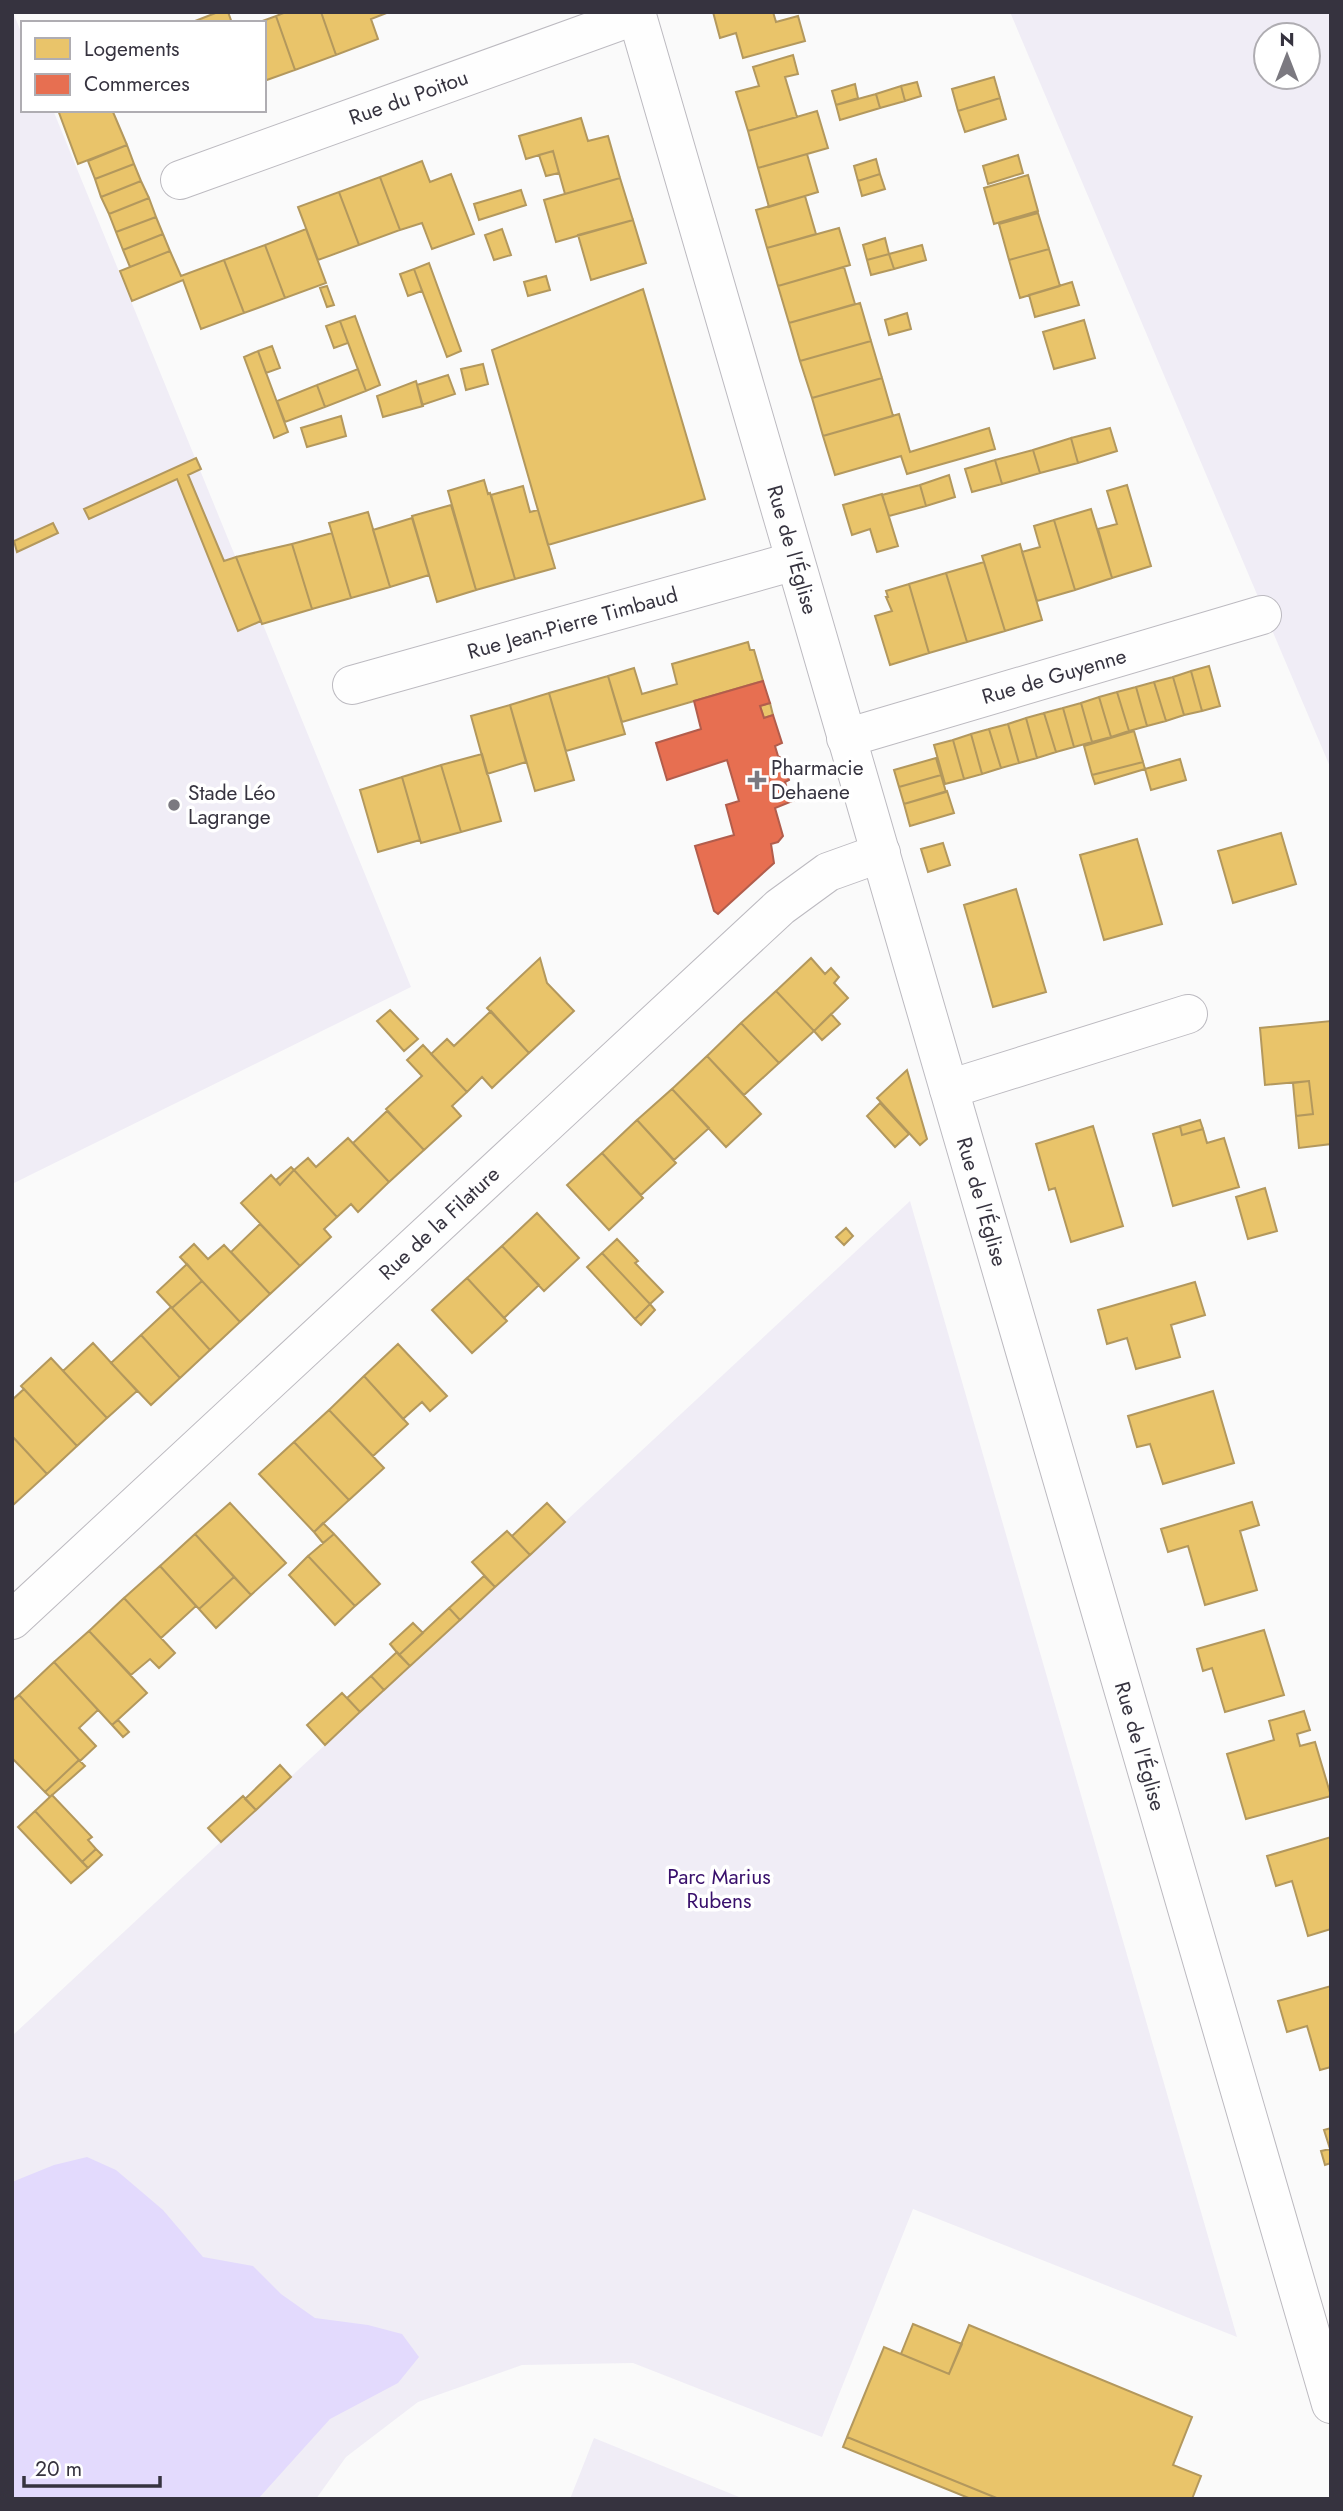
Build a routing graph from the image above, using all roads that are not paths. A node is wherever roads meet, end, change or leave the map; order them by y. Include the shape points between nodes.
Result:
1 (637, 14) edge
2 (180, 180) dead end
3 (795, 561) junction
4 (1262, 615) dead end
5 (352, 685) dead end
6 (846, 738) junction
7 (881, 853) junction
8 (1188, 1014) dead end
9 (949, 1088) junction
10 (12, 1620) edge
11 (1331, 2404) edge

1 - 2 street, Rue du Poitou
1 - 3 street, Rue de l'Église
3 - 5 street, Rue Jean-Pierre Timbaud
3 - 6 street, Rue de l'Église
4 - 6 street, Rue de Guyenne
6 - 7 street, Rue de l'Église
7 - 9 street, Rue de l'Église
7 - 10 street, Rue de la Filature via 828,872 780,907
8 - 9 street
9 - 11 street, Rue de l'Église

